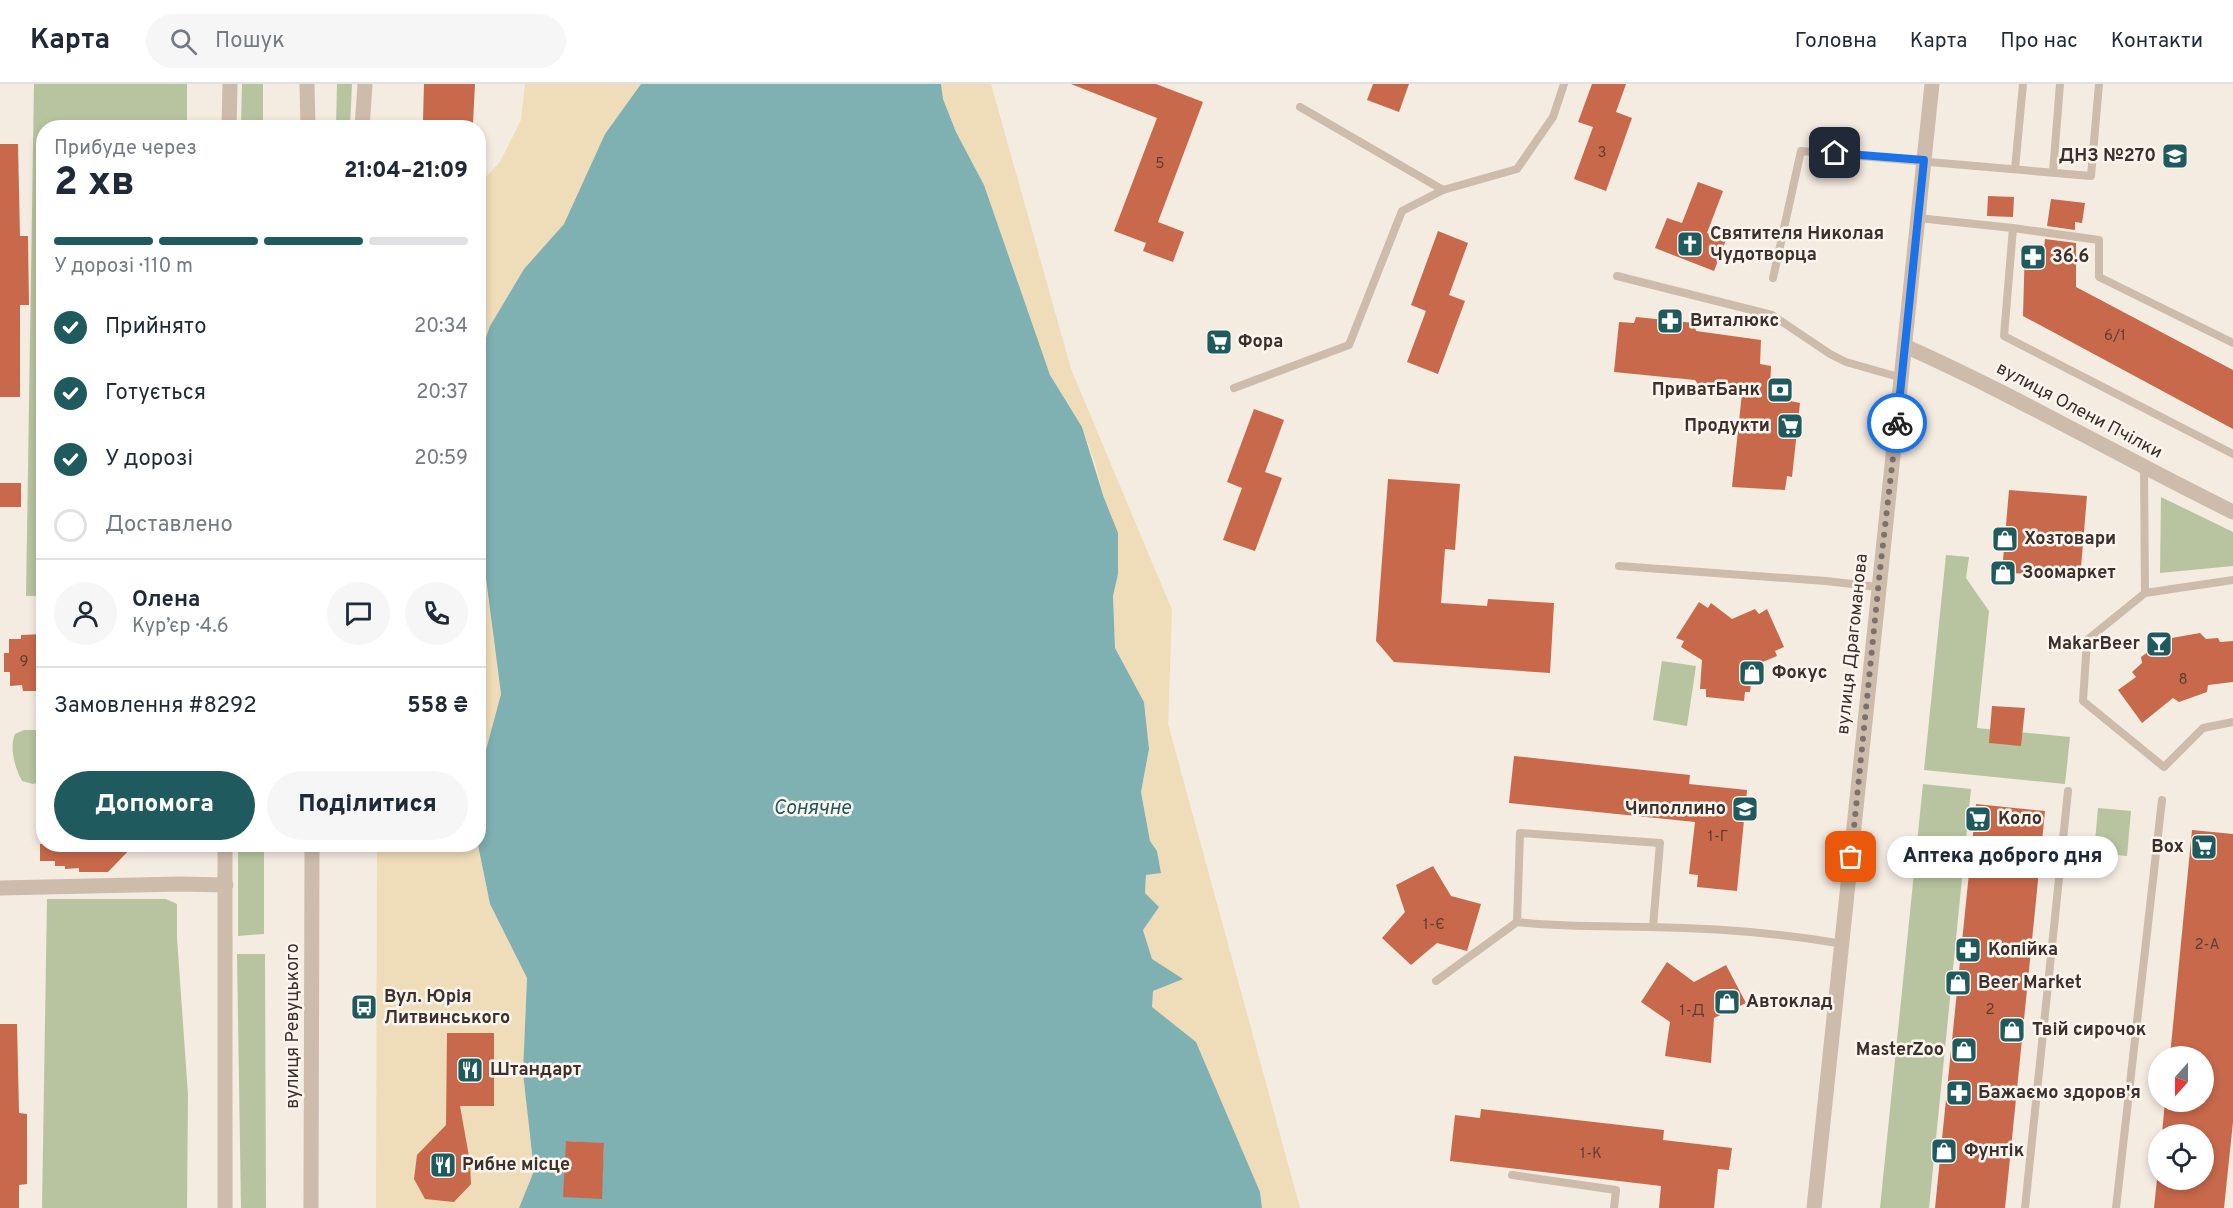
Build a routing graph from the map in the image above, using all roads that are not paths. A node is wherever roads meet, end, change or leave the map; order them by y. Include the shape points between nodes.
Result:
1 (230, 84) edge
2 (307, 84) edge
3 (365, 84) edge
4 (1564, 84) edge
5 (1932, 84) edge
6 (2023, 84) edge
7 (2060, 84) edge
8 (2099, 84) edge
9 (1300, 107) dead end
10 (229, 120) edge
11 (308, 120) edge
12 (363, 120) edge
13 (1924, 160) junction
14 (2015, 169) junction
15 (2053, 172) junction
16 (1443, 190) junction
17 (1918, 218) junction
18 (2013, 228) junction
19 (1617, 276) dead end
20 (1773, 278) dead end
21 (2233, 343) edge
22 (1905, 346) junction
23 (1902, 378) junction
24 (1234, 388) dead end
25 (2233, 454) edge
26 (2144, 468) junction
27 (2233, 512) edge
28 (1619, 566) dead end
29 (2233, 580) edge
30 (1878, 587) junction
31 (2145, 593) junction
32 (2233, 722) edge
33 (2067, 792) dead end
34 (2162, 800) dead end
35 (225, 852) edge
36 (312, 852) edge
37 (225, 885) junction
38 (0, 888) edge
39 (1517, 922) junction
40 (1653, 927) junction
41 (1843, 944) junction
42 (1436, 981) dead end
43 (1512, 1175) dead end
44 (225, 1208) edge
45 (311, 1208) edge
46 (1614, 1208) edge
47 (1815, 1208) edge
48 (2025, 1208) edge
49 (2116, 1208) edge

1 - 10 street
2 - 11 street
3 - 12 street
4 - 16 lane via 1553,117 1517,169
5 - 13 street, вулиця Драгоманова
6 - 14 lane
7 - 15 lane
8 - 15 lane via 2091,176
9 - 16 lane
13 - 14 lane
13 - 17 street, вулиця Драгоманова
13 - 20 lane via 1801,151
14 - 15 lane
16 - 24 lane via 1402,211 1349,345
17 - 18 lane
17 - 22 street, вулиця Драгоманова
18 - 21 lane via 2099,240 2099,277
18 - 25 lane via 2004,336
19 - 23 lane via 1772,315 1846,362
22 - 23 street, вулиця Драгоманова
22 - 26 street, вулиця Олени Пчілки via 1960,370
23 - 30 street, вулиця Драгоманова
26 - 27 street, вулиця Олени Пчілки
26 - 31 lane
28 - 30 lane
29 - 31 lane
30 - 41 street, вулиця Драгоманова
31 - 32 lane via 2087,640 2084,701 2164,767 2203,728
33 - 48 lane
34 - 49 lane
35 - 37 street
36 - 45 street, вулиця Ревуцького
37 - 38 street
37 - 44 street
39 - 40 lane
39 - 40 lane via 1520,833 1660,843
39 - 42 lane
40 - 41 lane via 1796,936
41 - 47 street, вулиця Драгоманова
43 - 46 lane via 1616,1190

